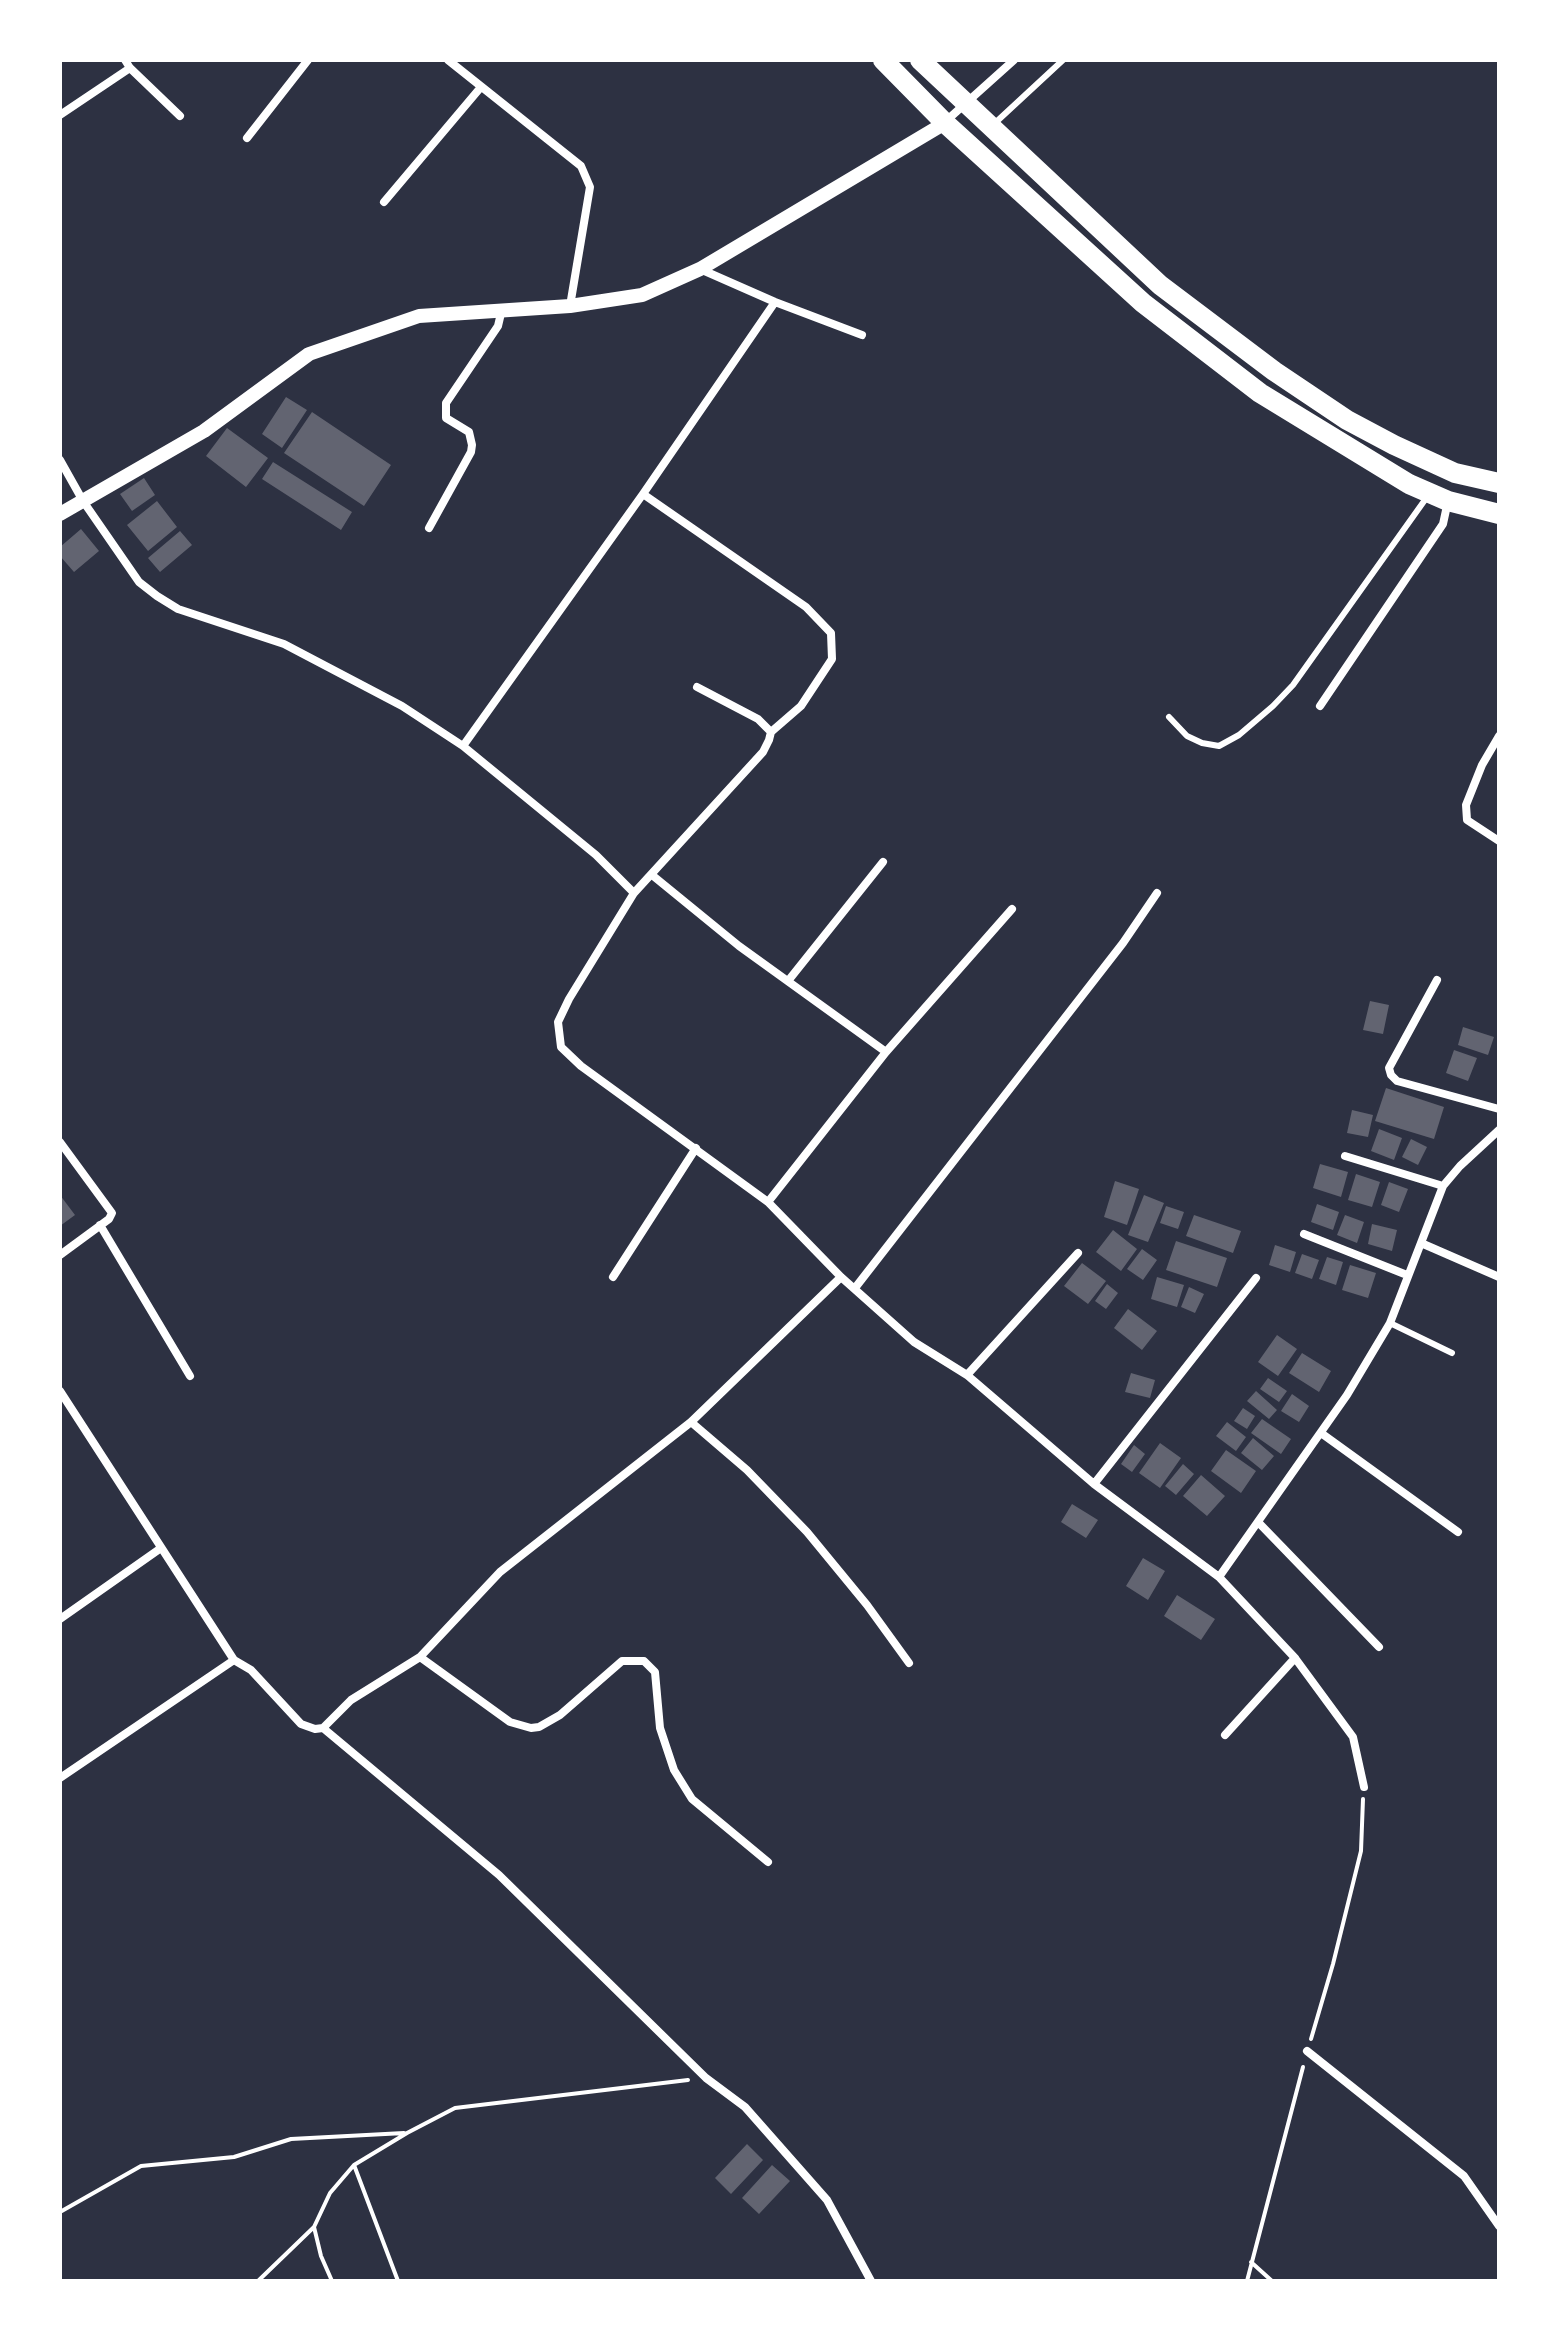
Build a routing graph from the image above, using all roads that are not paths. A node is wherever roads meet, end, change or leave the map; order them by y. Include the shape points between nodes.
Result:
1 (308, 60) edge
2 (448, 60) edge
3 (883, 60) edge
4 (920, 60) edge
5 (1014, 60) edge
6 (1063, 60) edge
7 (127, 64) edge
8 (481, 87) junction
9 (967, 104) junction
10 (60, 115) edge
11 (180, 116) dead end
12 (945, 123) junction
13 (990, 127) junction
14 (247, 138) dead end
15 (384, 202) dead end
16 (700, 269) junction
17 (775, 302) junction
18 (570, 306) junction
19 (503, 308) junction
20 (862, 335) dead end
21 (1274, 371) junction
22 (1260, 393) junction
23 (60, 460) edge
24 (1499, 483) edge
25 (643, 494) junction
26 (1438, 497) junction
27 (83, 501) junction
28 (60, 514) edge
29 (1499, 514) edge
30 (429, 528) dead end
31 (697, 687) dead end
32 (1320, 706) dead end
33 (1169, 717) dead end
34 (771, 732) junction
35 (1499, 736) edge
36 (463, 746) junction
37 (1499, 841) edge
38 (883, 862) dead end
39 (652, 875) junction
40 (634, 893) junction
41 (1157, 893) dead end
42 (1012, 909) dead end
43 (1437, 980) dead end
44 (788, 981) junction
45 (886, 1052) junction
46 (1499, 1109) edge
47 (1499, 1130) edge
48 (60, 1142) edge
49 (696, 1148) junction
50 (1345, 1156) dead end
51 (1443, 1186) junction
52 (768, 1202) junction
53 (100, 1225) junction
54 (1304, 1234) dead end
55 (1421, 1243) junction
56 (1078, 1253) dead end
57 (60, 1255) edge
58 (1407, 1275) junction
59 (613, 1277) dead end
60 (841, 1277) junction
61 (1499, 1277) edge
62 (1256, 1278) dead end
63 (855, 1288) junction
64 (1390, 1323) junction
65 (1452, 1353) dead end
66 (967, 1375) junction
67 (190, 1376) dead end
68 (60, 1391) edge
69 (691, 1422) junction
70 (1321, 1433) junction
71 (1094, 1484) junction
72 (1258, 1522) junction
73 (1458, 1532) dead end
74 (161, 1548) junction
75 (1219, 1577) junction
76 (60, 1619) edge
77 (1379, 1647) dead end
78 (420, 1657) junction
79 (1295, 1658) junction
80 (234, 1660) junction
81 (909, 1663) dead end
82 (323, 1728) junction
83 (1225, 1735) dead end
84 (60, 1778) edge
85 (1364, 1787) road end
86 (768, 1862) dead end
87 (1307, 2051) road end
88 (1499, 2226) edge
89 (871, 2281) edge

1 - 14 street
2 - 8 street
3 - 12 main road
4 - 9 main road
5 - 9 street
6 - 13 lane
7 - 10 street
7 - 11 street
8 - 15 street
8 - 18 street via 581,166 590,187
9 - 12 street
9 - 13 main road
12 - 16 street
12 - 22 main road via 1143,303
13 - 21 main road via 1160,285
16 - 17 street
16 - 18 street via 642,295
17 - 20 street
17 - 25 street
18 - 19 street
19 - 27 street via 419,316 309,354 204,431
19 - 30 street via 498,326 446,403 446,418 469,432 472,445
21 - 22 main road
21 - 24 main road via 1394,445 1455,473
22 - 26 main road
23 - 27 street
25 - 34 street via 806,607 831,633 832,659 801,706
25 - 36 street
26 - 29 main road
26 - 32 street via 1443,524
26 - 33 lane via 1293,685 1250,726 1219,746 1187,736
27 - 28 street
27 - 36 street via 139,582 157,596 178,609 284,644 402,706
31 - 34 street via 758,719
34 - 39 street via 763,752
35 - 37 street via 1466,805 1467,820
36 - 40 street via 596,855
38 - 44 street
39 - 40 street
39 - 44 street
40 - 49 street via 558,1022 561,1047
41 - 63 street
42 - 45 street
43 - 46 street via 1389,1068 1391,1075
44 - 45 street
45 - 52 street
47 - 51 street
48 - 53 street via 111,1208 109,1219
49 - 52 street
49 - 59 street
50 - 51 street
51 - 55 street
52 - 60 street
53 - 57 street
53 - 67 street
54 - 58 street
55 - 58 street
55 - 61 street
56 - 66 street
58 - 64 street
60 - 63 street
60 - 69 street
62 - 71 street
63 - 66 street via 914,1342
64 - 65 lane
64 - 70 street
66 - 71 street
68 - 74 street
69 - 78 street via 500,1572
69 - 81 street via 807,1532
70 - 72 street
70 - 73 street
71 - 75 street
72 - 75 street
72 - 77 street
74 - 76 street
74 - 80 street
75 - 79 street
78 - 82 street via 351,1700
78 - 86 street via 510,1722 531,1728 560,1715 622,1661 644,1661 655,1672 660,1728 674,1770 692,1799
79 - 83 street
79 - 85 street via 1353,1737
80 - 82 street via 251,1670 301,1724
80 - 84 street
82 - 89 street via 499,1875 706,2078 745,2107 827,2200
87 - 88 street via 1464,2176

